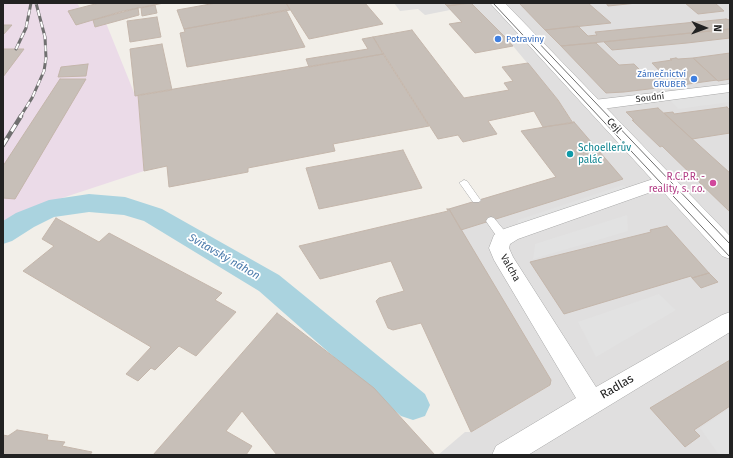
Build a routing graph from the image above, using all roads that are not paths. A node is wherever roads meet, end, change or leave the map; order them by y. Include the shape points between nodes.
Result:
1 (496, 3) edge
2 (730, 88) edge
3 (594, 105) junction
4 (665, 181) junction
5 (464, 183) dead end
6 (476, 200) dead end
7 (491, 221) dead end
8 (501, 243) junction
9 (730, 250) edge
10 (730, 321) edge
11 (592, 402) junction
12 (505, 455) edge

1 - 3 street, Cejl
2 - 3 street, Soudní
3 - 4 street, Cejl
4 - 8 street, Valcha via 511,234
4 - 9 street, Cejl
5 - 6 lane
7 - 8 lane
8 - 11 street, Valcha via 504,260
10 - 11 street, Radlas
11 - 12 street, Radlas

